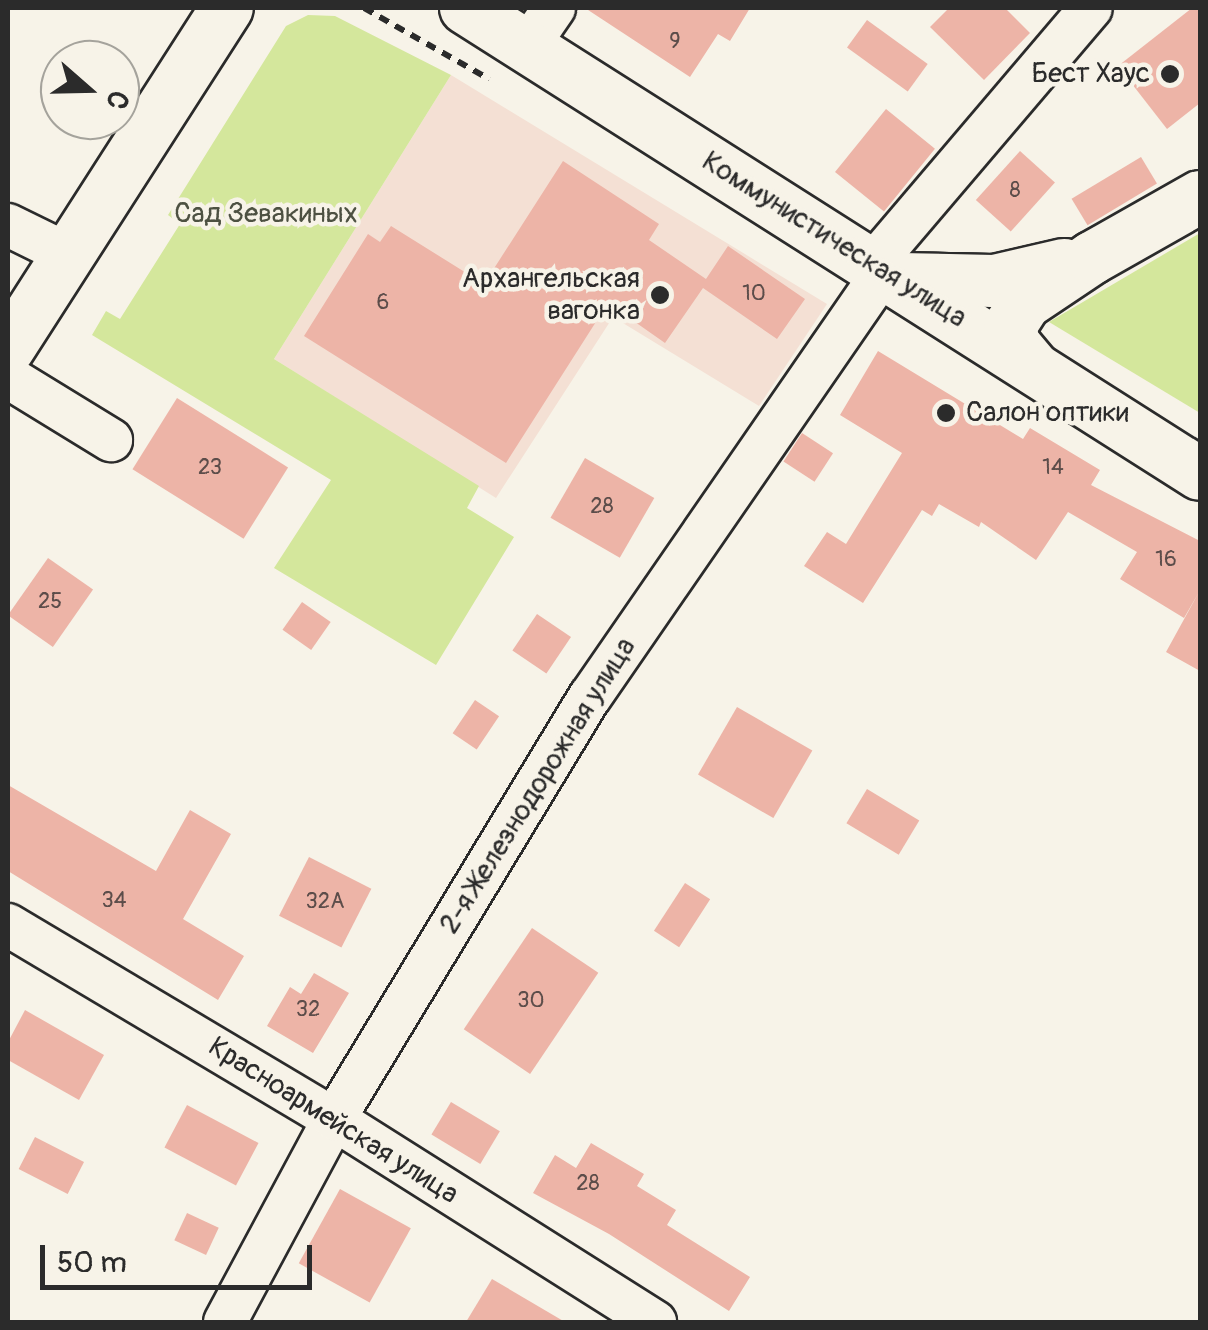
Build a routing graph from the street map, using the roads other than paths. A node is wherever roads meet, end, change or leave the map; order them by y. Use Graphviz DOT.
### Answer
graph roads {
  1 [pos="227,8"];
  2 [pos="466,8"];
  3 [pos="1091,8"];
  4 [pos="541,27"];
  5 [pos="1200,197"];
  6 [pos="8,225"];
  7 [pos="70,256"];
  8 [pos="1092,258"];
  9 [pos="885,271"];
  10 [pos="8,349"];
  11 [pos="1033,367"];
  12 [pos="8,376"];
  13 [pos="111,440"];
  14 [pos="1200,474"];
  15 [pos="8,926"];
  16 [pos="334,1119"];
  17 [pos="226,1322"];
  18 [pos="654,1322"];
  1 -- 7 [label="main road"];
  2 -- 4 [label="main road, Коммунистическая улица"];
  3 -- 9 [label="street, 2-я Железнодорожная улица"];
  4 -- 9 [label="main road, Коммунистическая улица"];
  5 -- 8 [label="main road"];
  6 -- 7 [label="street"];
  7 -- 10 [label="main road"];
  8 -- 9 [label="main road"];
  8 -- 11 [label="main road"];
  9 -- 11 [label="main road, Коммунистическая улица"];
  9 -- 16 [label="street, 2-я Железнодорожная улица"];
  11 -- 14 [label="main road, Коммунистическая улица"];
  12 -- 13 [label="street"];
  15 -- 16 [label="street, Красноармейская улица"];
  16 -- 17 [label="street, 2-я Железнодорожная улица"];
  16 -- 18 [label="street, Красноармейская улица"];
}
